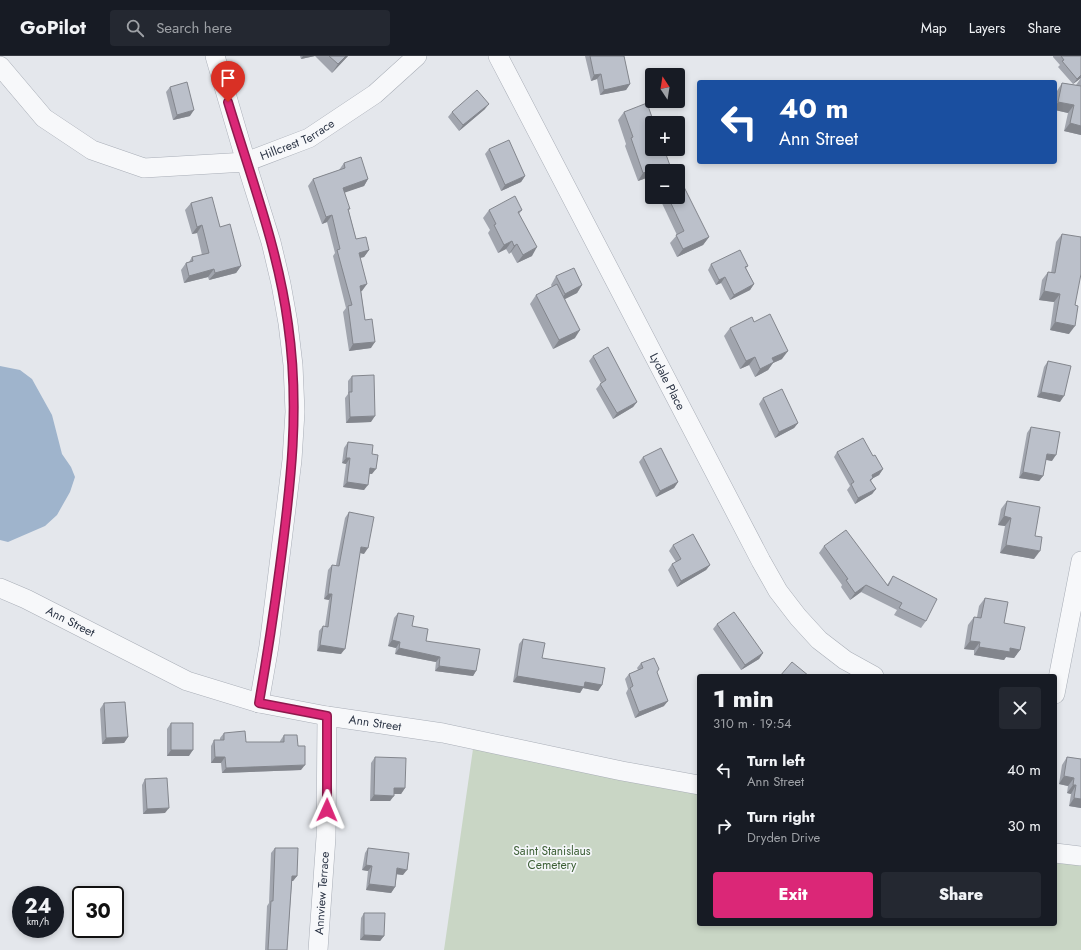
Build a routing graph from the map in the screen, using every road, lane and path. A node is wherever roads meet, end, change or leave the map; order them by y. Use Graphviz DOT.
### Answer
graph roads {
  1 [pos="215,56"];
  2 [pos="417,56"];
  3 [pos="498,56"];
  4 [pos="0,66"];
  5 [pos="246,162"];
  6 [pos="1081,561"];
  7 [pos="0,588"];
  8 [pos="870,674"];
  9 [pos="1057,684"];
  10 [pos="259,703"];
  11 [pos="327,716"];
  12 [pos="697,785"];
  13 [pos="1057,853"];
  14 [pos="1081,856"];
  15 [pos="318,950"];
  1 -- 5 [label="street"];
  2 -- 5 [label="street, Hillcrest Terrace"];
  3 -- 8 [label="street, Lydale Place"];
  4 -- 5 [label="street, Hillcrest Terrace"];
  5 -- 10 [label="street"];
  6 -- 9 [label="street"];
  7 -- 10 [label="street, Ann Street"];
  10 -- 11 [label="street, Ann Street"];
  11 -- 12 [label="street, Ann Street"];
  11 -- 15 [label="street, Annview Terrace"];
  13 -- 14 [label="street"];
}
